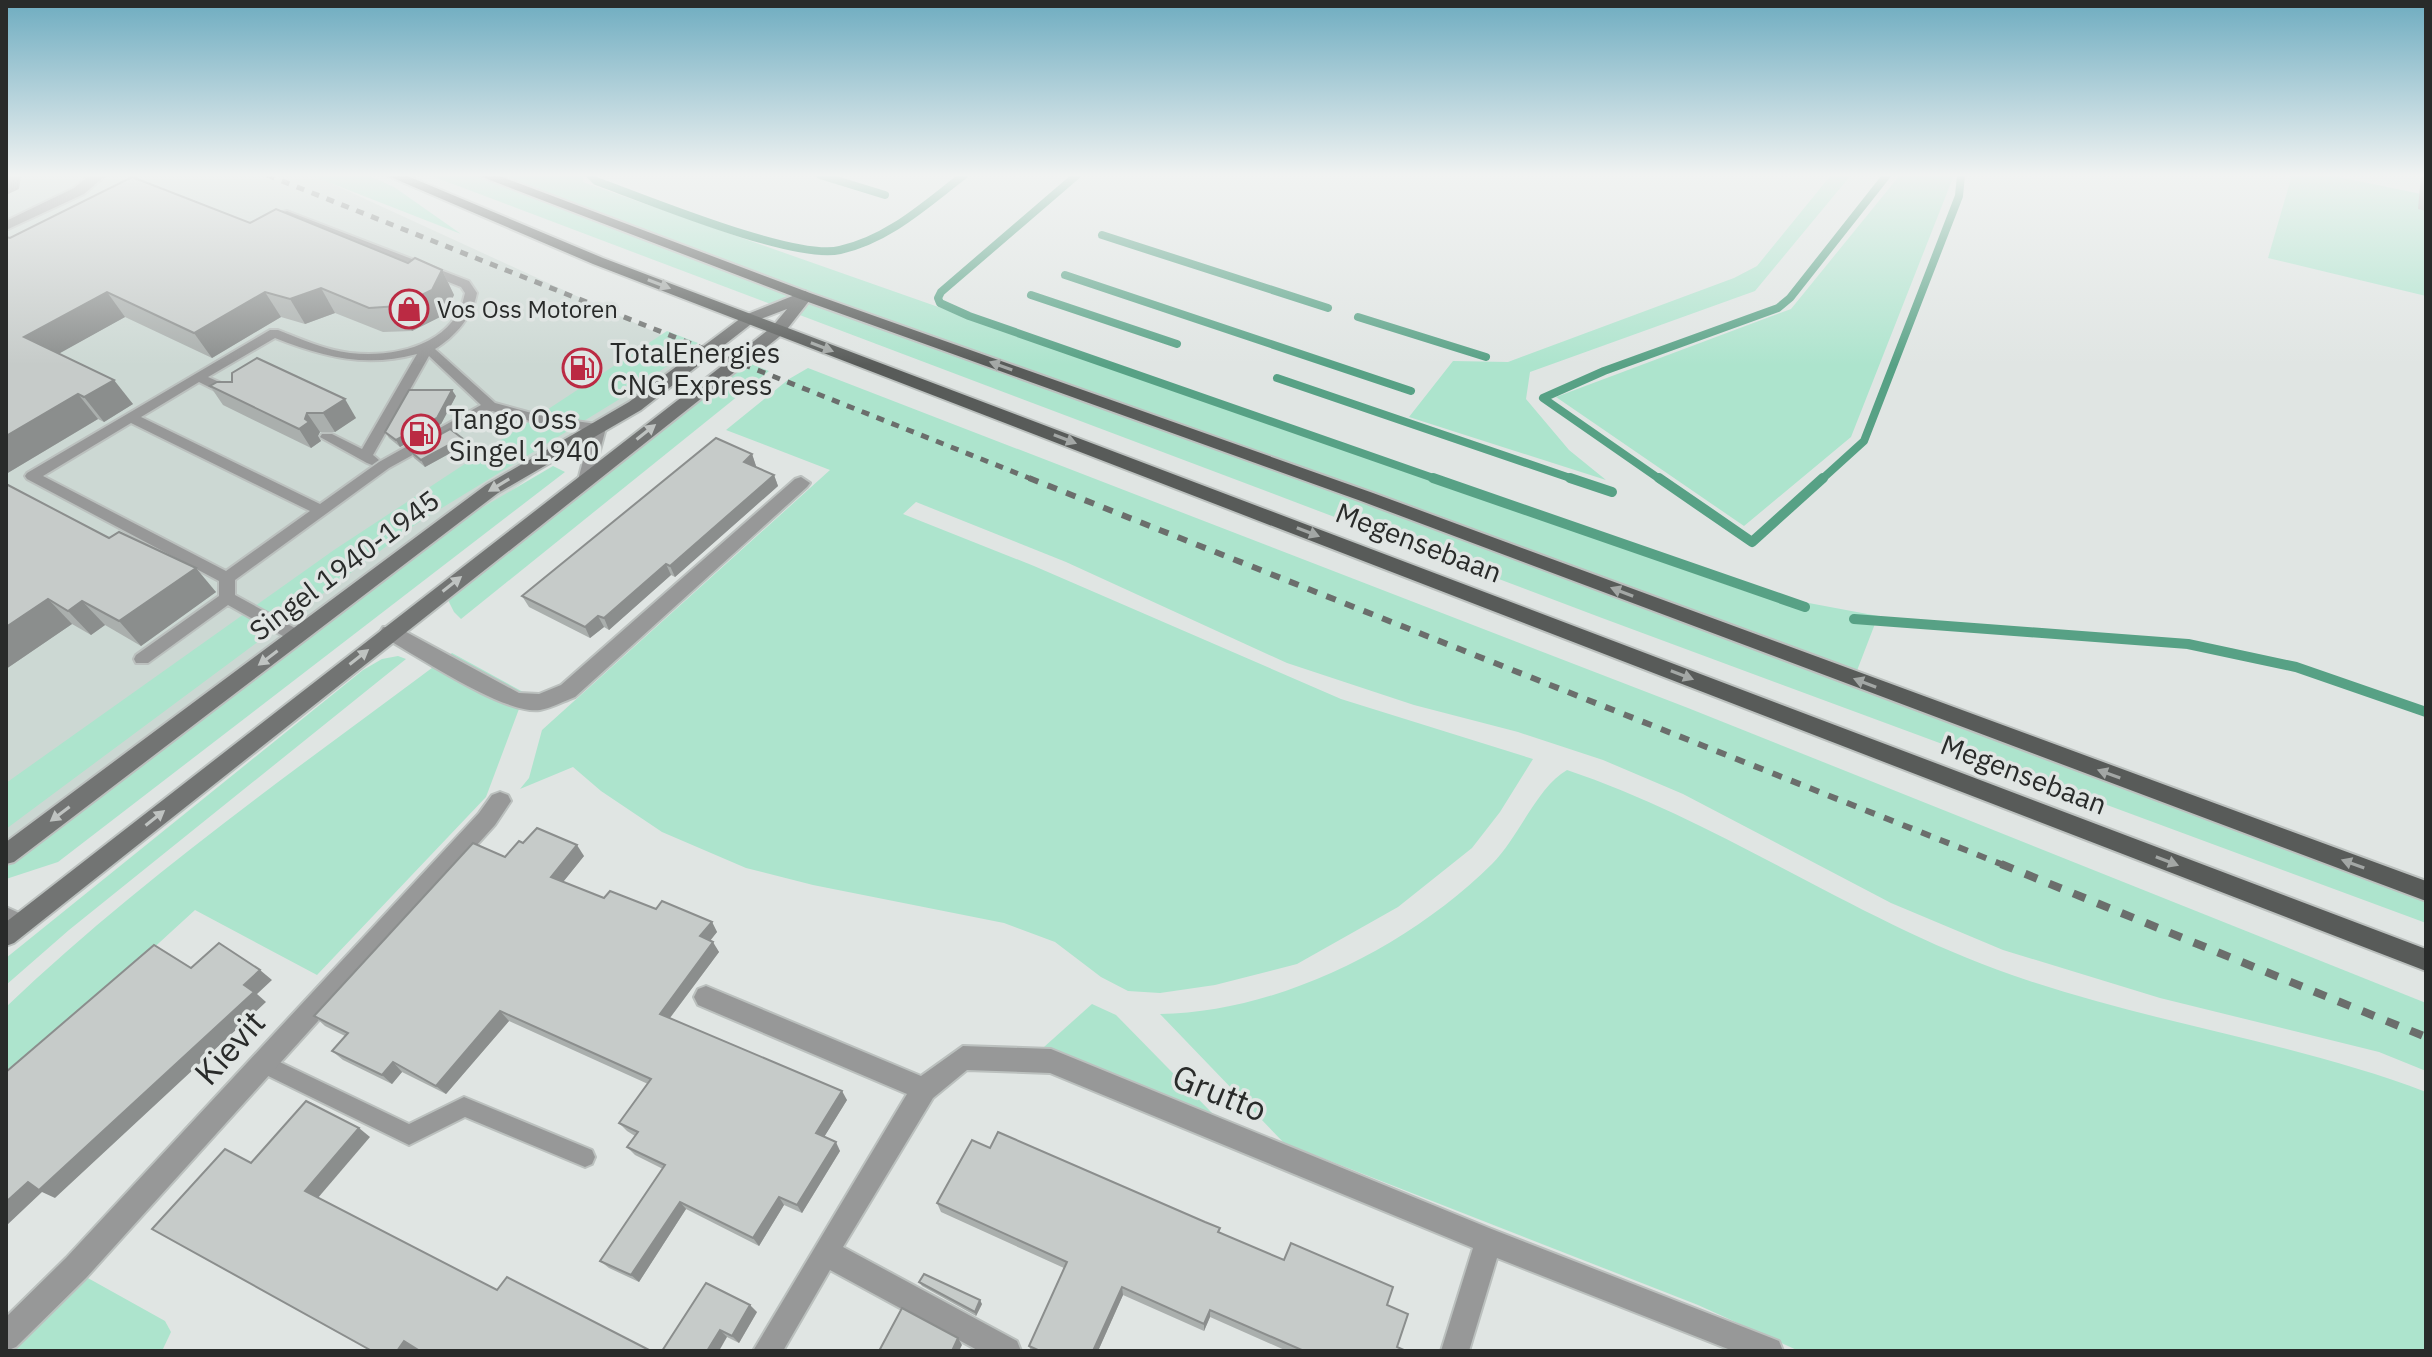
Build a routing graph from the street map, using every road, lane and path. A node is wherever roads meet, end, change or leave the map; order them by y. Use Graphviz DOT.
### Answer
graph roads {
  1 [pos="349,238"];
  2 [pos="544,238"];
  3 [pos="652,238"];
  4 [pos="805,296"];
  5 [pos="750,318"];
  6 [pos="778,330"];
  7 [pos="427,348"];
  8 [pos="198,377"];
  9 [pos="238,396"];
  10 [pos="490,406"];
  11 [pos="131,417"];
  12 [pos="599,428"];
  13 [pos="327,437"];
  14 [pos="365,456"];
  15 [pos="384,465"];
  16 [pos="585,480"];
  17 [pos="801,483"];
  18 [pos="321,510"];
  19 [pos="227,578"];
  20 [pos="227,598"];
  21 [pos="390,632"];
  22 [pos="296,636"];
  23 [pos="142,659"];
  24 [pos="500,801"];
  25 [pos="6,855"];
  26 [pos="2426,891"];
  27 [pos="11,925"];
  28 [pos="2426,960"];
  29 [pos="706,997"];
  30 [pos="263,1063"];
  31 [pos="924,1089"];
  32 [pos="585,1157"];
  33 [pos="1489,1241"];
  34 [pos="825,1252"];
  35 [pos="6,1337"];
  36 [pos="767,1351"];
  37 [pos="1007,1351"];
  38 [pos="1455,1351"];
  39 [pos="1769,1351"];
  1 -- 7 [label="lane"];
  2 -- 5 [label="main road, Megensebaan, one-way"];
  3 -- 4 [label="main road, Megensebaan"];
  4 -- 5 [label="main road, Singel 1940-1945"];
  4 -- 6 [label="main road"];
  26 -- 4 [label="main road, Megensebaan, one-way"];
  5 -- 6 [label="main road, Megensebaan"];
  5 -- 12 [label="main road, Singel 1940-1945"];
  16 -- 6 [label="main road, one-way"];
  6 -- 28 [label="main road, Megensebaan, one-way"];
  7 -- 8 [label="lane"];
  7 -- 10 [label="lane"];
  7 -- 14 [label="lane"];
  8 -- 9 [label="lane"];
  8 -- 11 [label="lane"];
  10 -- 12 [label="lane"];
  10 -- 15 [label="lane"];
  11 -- 18 [label="lane"];
  11 -- 19 [label="lane"];
  12 -- 16 [label="lane"];
  12 -- 22 [label="main road, Singel 1940-1945, one-way"];
  13 -- 14 [label="lane"];
  14 -- 15 [label="lane"];
  15 -- 18 [label="lane"];
  21 -- 16 [label="main road, one-way"];
  17 -- 21 [label="street"];
  18 -- 19 [label="lane"];
  19 -- 20 [label="lane"];
  20 -- 22 [label="lane"];
  20 -- 23 [label="lane"];
  27 -- 21 [label="main road, one-way"];
  22 -- 25 [label="main road, Singel 1940-1945, one-way"];
  24 -- 30 [label="street, Kievit"];
  29 -- 31 [label="street"];
  30 -- 32 [label="lane"];
  30 -- 35 [label="street, Kievit"];
  31 -- 33 [label="street, Grutto"];
  31 -- 34 [label="street, Grutto"];
  33 -- 38 [label="street"];
  33 -- 39 [label="street, Grutto"];
  34 -- 36 [label="street"];
  34 -- 37 [label="street"];
}
